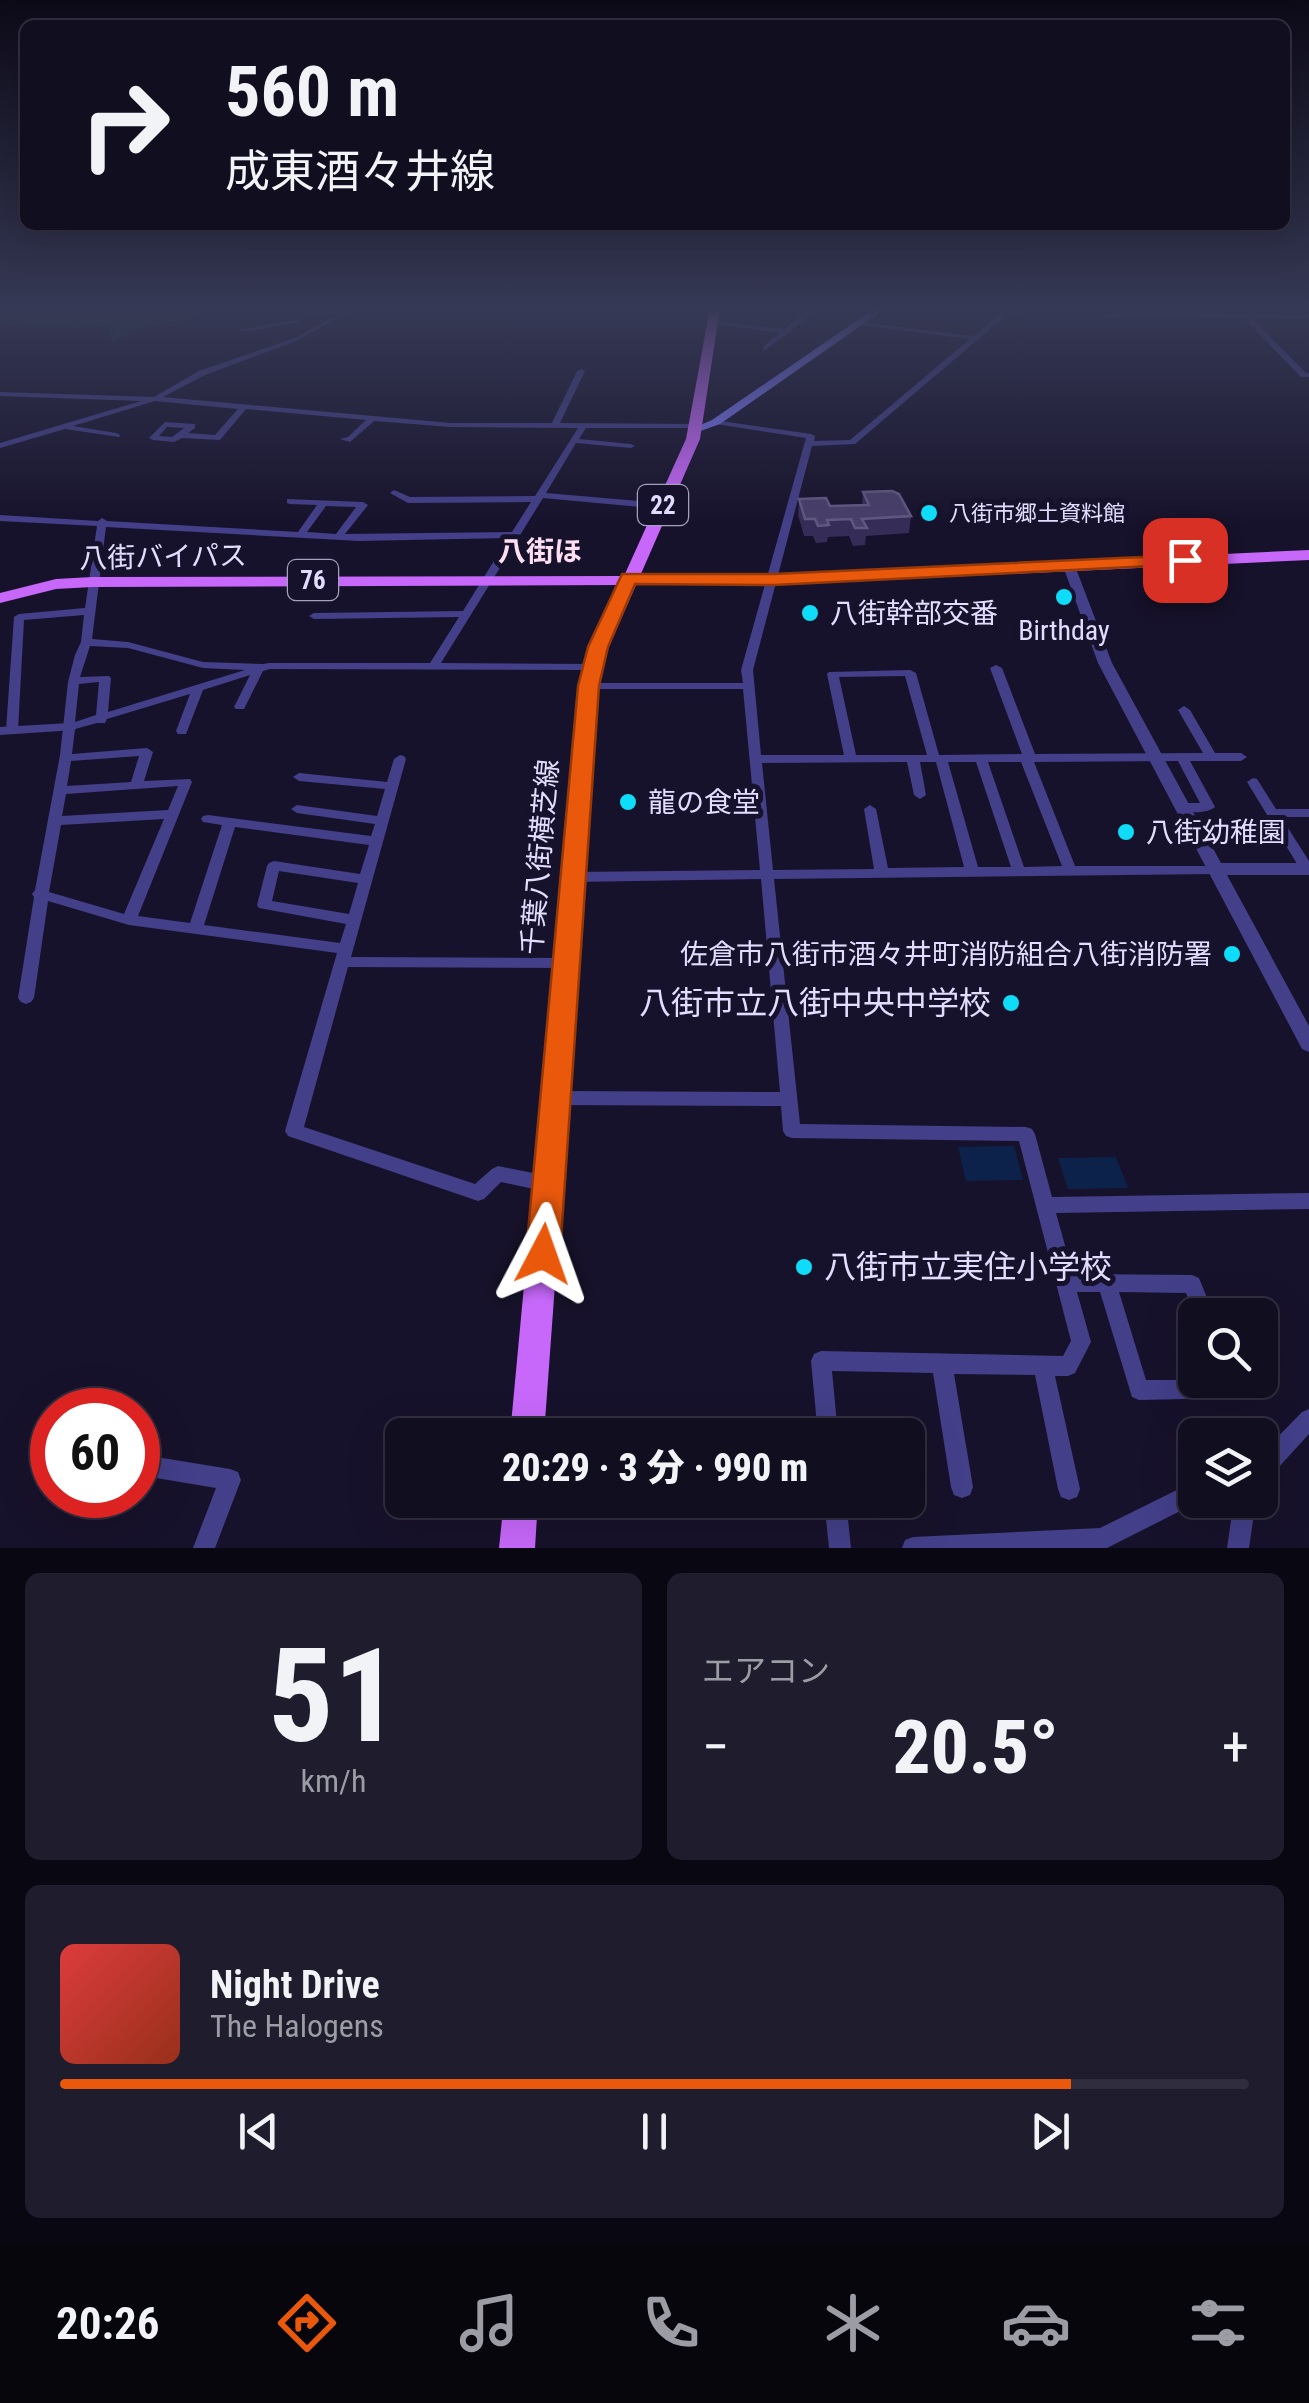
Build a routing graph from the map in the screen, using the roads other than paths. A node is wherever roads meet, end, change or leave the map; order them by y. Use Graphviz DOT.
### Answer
graph roads {
  1 [pos="189,380"];
  2 [pos="577,380"];
  3 [pos="703,380"];
  4 [pos="777,380"];
  5 [pos="925,380"];
  6 [pos="0,394"];
  7 [pos="155,399"];
  8 [pos="388,405"];
  9 [pos="245,406"];
  10 [pos="375,418"];
  11 [pos="716,422"];
  12 [pos="555,425"];
  13 [pos="583,426"];
  14 [pos="60,427"];
  15 [pos="696,428"];
  16 [pos="116,435"];
  17 [pos="180,435"];
  18 [pos="344,440"];
  19 [pos="576,441"];
  20 [pos="809,444"];
  21 [pos="0,446"];
  22 [pos="631,446"];
  23 [pos="394,493"];
  24 [pos="538,497"];
  25 [pos="290,501"];
  26 [pos="324,502"];
  27 [pos="662,506"];
  28 [pos="0,518"];
  29 [pos="102,522"];
  30 [pos="300,534"];
  31 [pos="514,535"];
  32 [pos="340,536"];
  33 [pos="1309,555"];
  34 [pos="1069,566"];
  35 [pos="628,578"];
  36 [pos="488,579"];
  37 [pos="774,580"];
  38 [pos="92,582"];
  39 [pos="0,598"];
  40 [pos="90,611"];
  41 [pos="466,614"];
  42 [pos="314,616"];
  43 [pos="86,642"];
  44 [pos="434,665"];
  45 [pos="260,668"];
  46 [pos="996,668"];
  47 [pos="590,677"];
  48 [pos="74,681"];
  49 [pos="749,686"];
  50 [pos="198,689"];
  51 [pos="240,707"];
  52 [pos="1184,710"];
  53 [pos="101,720"];
  54 [pos="70,727"];
  55 [pos="6,731"];
  56 [pos="182,731"];
  57 [pos="1241,756"];
  58 [pos="1154,757"];
  59 [pos="1182,757"];
  60 [pos="1211,757"];
  61 [pos="66,758"];
  62 [pos="400,758"];
  63 [pos="756,758"];
  64 [pos="852,758"];
  65 [pos="913,758"];
  66 [pos="938,758"];
  67 [pos="982,758"];
  68 [pos="1028,758"];
  69 [pos="299,776"];
  70 [pos="1253,782"];
  71 [pos="136,785"];
  72 [pos="391,786"];
  73 [pos="60,790"];
  74 [pos="920,795"];
  75 [pos="1181,808"];
  76 [pos="297,809"];
  77 [pos="870,809"];
  78 [pos="1272,813"];
  79 [pos="1309,813"];
  80 [pos="173,814"];
  81 [pos="208,819"];
  82 [pos="54,822"];
  83 [pos="230,822"];
  84 [pos="380,822"];
  85 [pos="374,841"];
  86 [pos="1214,869"];
  87 [pos="1019,870"];
  88 [pos="1070,870"];
  89 [pos="1308,870"];
  90 [pos="972,871"];
  91 [pos="882,872"];
  92 [pos="768,876"];
  93 [pos="573,877"];
  94 [pos="363,879"];
  95 [pos="39,894"];
  96 [pos="129,920"];
  97 [pos="352,920"];
  98 [pos="195,930"];
  99 [pos="343,955"];
  100 [pos="566,963"];
  101 [pos="26,998"];
  102 [pos="1291,1010"];
  103 [pos="1309,1011"];
  104 [pos="1309,1044"];
  105 [pos="555,1098"];
  106 [pos="790,1099"];
  107 [pos="548,1184"];
  108 [pos="1309,1201"];
  109 [pos="1045,1205"];
  110 [pos="1066,1283"];
  111 [pos="1106,1284"];
  112 [pos="1197,1298"];
  113 [pos="942,1364"];
  114 [pos="1043,1366"];
  115 [pos="1178,1389"];
  116 [pos="528,1418"];
  117 [pos="826,1418"];
  118 [pos="1309,1419"];
  119 [pos="1278,1453"];
  120 [pos="160,1468"];
  121 [pos="962,1487"];
  122 [pos="1069,1489"];
  123 [pos="1178,1501"];
  124 [pos="520,1518"];
  125 [pos="837,1518"];
  126 [pos="1242,1518"];
  127 [pos="204,1548"];
  128 [pos="517,1548"];
  129 [pos="840,1548"];
  130 [pos="913,1548"];
  131 [pos="1238,1548"];
  1 -- 7 [label="street"];
  2 -- 12 [label="street"];
  3 -- 15 [label="main road, 千葉八街横芝線 / 22"];
  4 -- 11 [label="main road"];
  5 -- 20 [label="street"];
  6 -- 7 [label="street"];
  7 -- 9 [label="street"];
  7 -- 14 [label="street"];
  8 -- 10 [label="street"];
  9 -- 10 [label="street"];
  9 -- 17 [label="street"];
  10 -- 12 [label="street"];
  10 -- 18 [label="street"];
  11 -- 15 [label="main road"];
  11 -- 20 [label="street"];
  12 -- 13 [label="street"];
  13 -- 15 [label="street"];
  13 -- 19 [label="street"];
  14 -- 16 [label="street"];
  14 -- 21 [label="street"];
  15 -- 27 [label="main road, 千葉八街横芝線 / 22"];
  19 -- 22 [label="street"];
  19 -- 24 [label="street"];
  20 -- 37 [label="street"];
  23 -- 24 [label="street"];
  24 -- 27 [label="street"];
  24 -- 31 [label="street"];
  25 -- 26 [label="street"];
  26 -- 30 [label="street"];
  26 -- 32 [label="street"];
  27 -- 35 [label="main road, 千葉八街横芝線 / 22"];
  28 -- 29 [label="street"];
  29 -- 30 [label="street"];
  29 -- 38 [label="street"];
  30 -- 32 [label="street"];
  31 -- 32 [label="street"];
  31 -- 36 [label="street"];
  33 -- 34 [label="main road, 76"];
  34 -- 37 [label="main road, 76"];
  34 -- 58 [label="street"];
  35 -- 36 [label="main road, 八街バイパス / 76"];
  35 -- 37 [label="main road, 76"];
  35 -- 47 [label="main road, 千葉八街横芝線 / 22"];
  36 -- 38 [label="main road, 八街バイパス / 76"];
  36 -- 41 [label="street"];
  37 -- 49 [label="street"];
  38 -- 39 [label="main road, 八街バイパス / 76"];
  38 -- 40 [label="street"];
  40 -- 43 [label="street"];
  40 -- 55 [label="street"];
  41 -- 42 [label="street"];
  41 -- 44 [label="street"];
  43 -- 45 [label="street"];
  43 -- 48 [label="street"];
  44 -- 45 [label="street"];
  44 -- 47 [label="street"];
  45 -- 50 [label="street"];
  45 -- 51 [label="street"];
  46 -- 68 [label="street"];
  47 -- 49 [label="street"];
  47 -- 93 [label="main road, 千葉八街横芝線 / 22"];
  48 -- 53 [label="street"];
  48 -- 54 [label="street"];
  49 -- 63 [label="street"];
  50 -- 53 [label="street"];
  50 -- 56 [label="street"];
  52 -- 60 [label="street"];
  53 -- 54 [label="street"];
  54 -- 55 [label="street"];
  54 -- 61 [label="street"];
  57 -- 60 [label="street"];
  58 -- 59 [label="street"];
  58 -- 68 [label="street"];
  58 -- 75 [label="street"];
  59 -- 60 [label="street"];
  59 -- 75 [label="street"];
  61 -- 71 [label="street"];
  61 -- 73 [label="street"];
  62 -- 72 [label="street"];
  63 -- 64 [label="street"];
  63 -- 92 [label="street"];
  64 -- 65 [label="street"];
  64 -- 66 [label="street"];
  65 -- 66 [label="street"];
  65 -- 74 [label="street"];
  66 -- 67 [label="street"];
  66 -- 90 [label="street"];
  67 -- 68 [label="street"];
  67 -- 87 [label="street"];
  68 -- 88 [label="street"];
  69 -- 72 [label="street"];
  70 -- 78 [label="street"];
  71 -- 73 [label="street"];
  71 -- 80 [label="street"];
  72 -- 84 [label="street"];
  73 -- 82 [label="street"];
  75 -- 86 [label="street"];
  76 -- 84 [label="street"];
  77 -- 91 [label="street"];
  78 -- 79 [label="street"];
  78 -- 89 [label="street"];
  80 -- 82 [label="street"];
  80 -- 96 [label="street"];
  81 -- 83 [label="street"];
  82 -- 95 [label="street"];
  83 -- 85 [label="street"];
  83 -- 98 [label="street"];
  84 -- 85 [label="street"];
  85 -- 94 [label="street"];
  86 -- 88 [label="street"];
  86 -- 89 [label="street"];
  86 -- 102 [label="street"];
  87 -- 88 [label="street"];
  87 -- 90 [label="street"];
  90 -- 91 [label="street"];
  91 -- 92 [label="street"];
  92 -- 93 [label="street"];
  92 -- 106 [label="street"];
  93 -- 100 [label="main road, 千葉八街横芝線 / 22"];
  94 -- 97 [label="street"];
  94 -- 97 [label="street"];
  95 -- 96 [label="street"];
  95 -- 101 [label="street"];
  96 -- 98 [label="street"];
  97 -- 99 [label="street"];
  98 -- 99 [label="street"];
  99 -- 100 [label="street"];
  99 -- 107 [label="street"];
  100 -- 105 [label="main road, 千葉八街横芝線 / 22"];
  102 -- 103 [label="street"];
  102 -- 104 [label="street"];
  105 -- 106 [label="street"];
  105 -- 107 [label="main road, 千葉八街横芝線 / 22"];
  106 -- 109 [label="street"];
  107 -- 116 [label="main road, 千葉八街横芝線 / 22"];
  108 -- 109 [label="street"];
  109 -- 110 [label="street"];
  110 -- 111 [label="street"];
  110 -- 114 [label="street"];
  111 -- 112 [label="street"];
  111 -- 115 [label="street"];
  113 -- 114 [label="street"];
  113 -- 117 [label="street"];
  113 -- 121 [label="street"];
  114 -- 122 [label="street"];
  118 -- 119 [label="street"];
  120 -- 127 [label="street"];
  123 -- 130 [label="street"];
  124 -- 128 [label="main road"];
  125 -- 129 [label="street"];
  126 -- 131 [label="street"];
}
